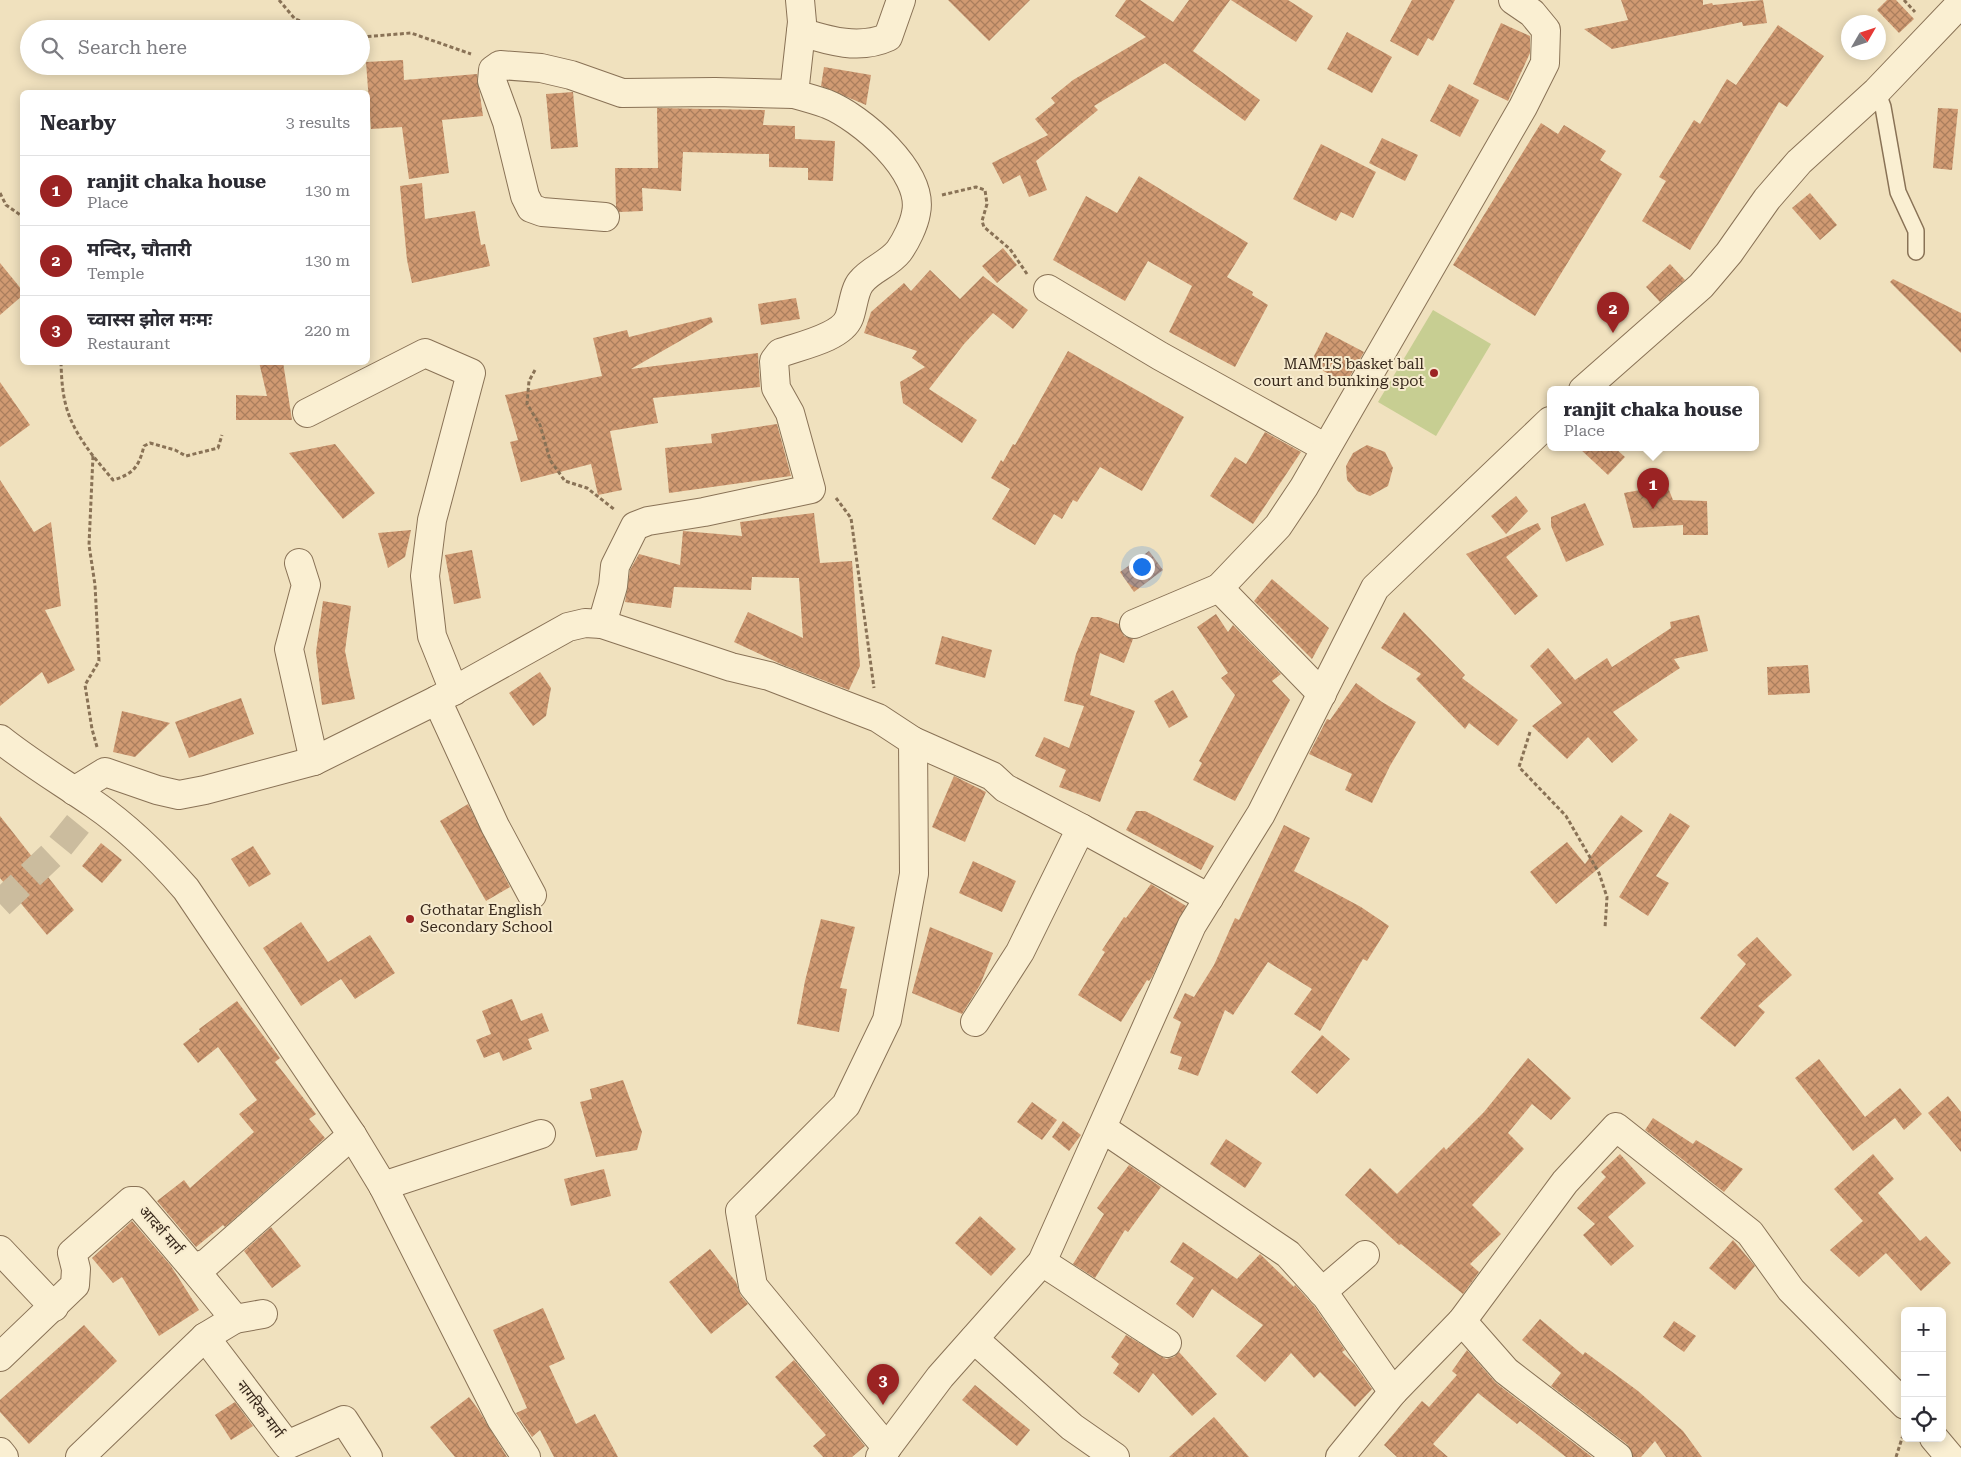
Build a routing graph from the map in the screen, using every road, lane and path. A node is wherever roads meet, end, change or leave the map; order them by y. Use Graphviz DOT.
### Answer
graph roads {
  1 [pos="279,0"];
  2 [pos="800,0"];
  3 [pos="901,0"];
  4 [pos="1512,0"];
  5 [pos="1961,3"];
  6 [pos="298,20"];
  7 [pos="801,32"];
  8 [pos="370,36"];
  9 [pos="500,64"];
  10 [pos="1877,91"];
  11 [pos="794,94"];
  12 [pos="915,192"];
  13 [pos="0,193"];
  14 [pos="20,214"];
  15 [pos="605,217"];
  16 [pos="1916,252"];
  17 [pos="1048,289"];
  18 [pos="61,365"];
  19 [pos="535,370"];
  20 [pos="1588,386"];
  21 [pos="307,413"];
  22 [pos="1547,424"];
  23 [pos="222,435"];
  24 [pos="1326,448"];
  25 [pos="93,456"];
  26 [pos="811,489"];
  27 [pos="635,526"];
  28 [pos="299,563"];
  29 [pos="1219,588"];
  30 [pos="602,624"];
  31 [pos="1134,624"];
  32 [pos="1322,694"];
  33 [pos="445,696"];
  34 [pos="878,718"];
  35 [pos="1530,732"];
  36 [pos="0,739"];
  37 [pos="913,741"];
  38 [pos="314,761"];
  39 [pos="105,772"];
  40 [pos="74,792"];
  41 [pos="1081,828"];
  42 [pos="532,895"];
  43 [pos="1209,898"];
  44 [pos="1605,928"];
  45 [pos="975,1022"];
  46 [pos="1102,1128"];
  47 [pos="541,1134"];
  48 [pos="352,1135"];
  49 [pos="383,1186"];
  50 [pos="0,1250"];
  51 [pos="1365,1255"];
  52 [pos="1042,1262"];
  53 [pos="193,1268"];
  54 [pos="1322,1292"];
  55 [pos="54,1307"];
  56 [pos="263,1314"];
  57 [pos="235,1319"];
  58 [pos="1462,1321"];
  59 [pos="205,1337"];
  60 [pos="974,1339"];
  61 [pos="1167,1343"];
  62 [pos="0,1357"];
  63 [pos="1392,1392"];
  64 [pos="1901,1401"];
  65 [pos="1901,1442"];
  66 [pos="1937,1442"];
  67 [pos="0,1452"];
  68 [pos="884,1453"];
  69 [pos="4,1457"];
  70 [pos="80,1457"];
  71 [pos="368,1457"];
  72 [pos="526,1457"];
  73 [pos="1115,1457"];
  74 [pos="1340,1457"];
  75 [pos="1618,1457"];
  76 [pos="1896,1457"];
  77 [pos="1950,1457"];
  1 -- 6 [label="path"];
  2 -- 7 [label="street"];
  3 -- 7 [label="street"];
  4 -- 24 [label="street"];
  5 -- 10 [label="street"];
  7 -- 11 [label="street"];
  8 -- 9 [label="path"];
  9 -- 11 [label="street"];
  9 -- 15 [label="street"];
  10 -- 16 [label="lane"];
  10 -- 20 [label="street"];
  11 -- 12 [label="street"];
  12 -- 17 [label="path"];
  12 -- 26 [label="street"];
  13 -- 14 [label="path"];
  17 -- 24 [label="street"];
  18 -- 25 [label="path"];
  19 -- 27 [label="path"];
  21 -- 33 [label="street"];
  22 -- 32 [label="street"];
  23 -- 25 [label="path"];
  24 -- 29 [label="street"];
  25 -- 39 [label="path"];
  26 -- 27 [label="street"];
  26 -- 34 [label="path"];
  27 -- 30 [label="street"];
  28 -- 38 [label="street"];
  29 -- 31 [label="street"];
  29 -- 32 [label="street"];
  30 -- 33 [label="street"];
  30 -- 34 [label="street"];
  32 -- 43 [label="street"];
  33 -- 38 [label="street"];
  33 -- 42 [label="street"];
  34 -- 37 [label="street"];
  35 -- 44 [label="path"];
  36 -- 40 [label="street"];
  37 -- 41 [label="street"];
  37 -- 68 [label="street"];
  38 -- 39 [label="street"];
  39 -- 40 [label="street"];
  40 -- 48 [label="street"];
  41 -- 43 [label="street"];
  41 -- 45 [label="street"];
  43 -- 46 [label="street"];
  46 -- 52 [label="street"];
  46 -- 54 [label="street"];
  47 -- 49 [label="street"];
  48 -- 49 [label="street"];
  48 -- 53 [label="street, आदर्श मार्ग"];
  49 -- 72 [label="street"];
  50 -- 55 [label="street"];
  51 -- 54 [label="street"];
  52 -- 60 [label="street"];
  52 -- 61 [label="street"];
  53 -- 55 [label="street, आदर्श मार्ग"];
  53 -- 57 [label="street"];
  54 -- 63 [label="street"];
  55 -- 62 [label="street, आदर्श मार्ग"];
  56 -- 57 [label="street"];
  57 -- 59 [label="street"];
  58 -- 63 [label="street"];
  58 -- 64 [label="street"];
  58 -- 75 [label="street"];
  59 -- 70 [label="street"];
  59 -- 71 [label="street, नागरिक मार्ग"];
  60 -- 68 [label="street"];
  60 -- 73 [label="street"];
  63 -- 74 [label="street"];
  65 -- 76 [label="path"];
  66 -- 77 [label="street"];
  67 -- 69 [label="street"];
}
